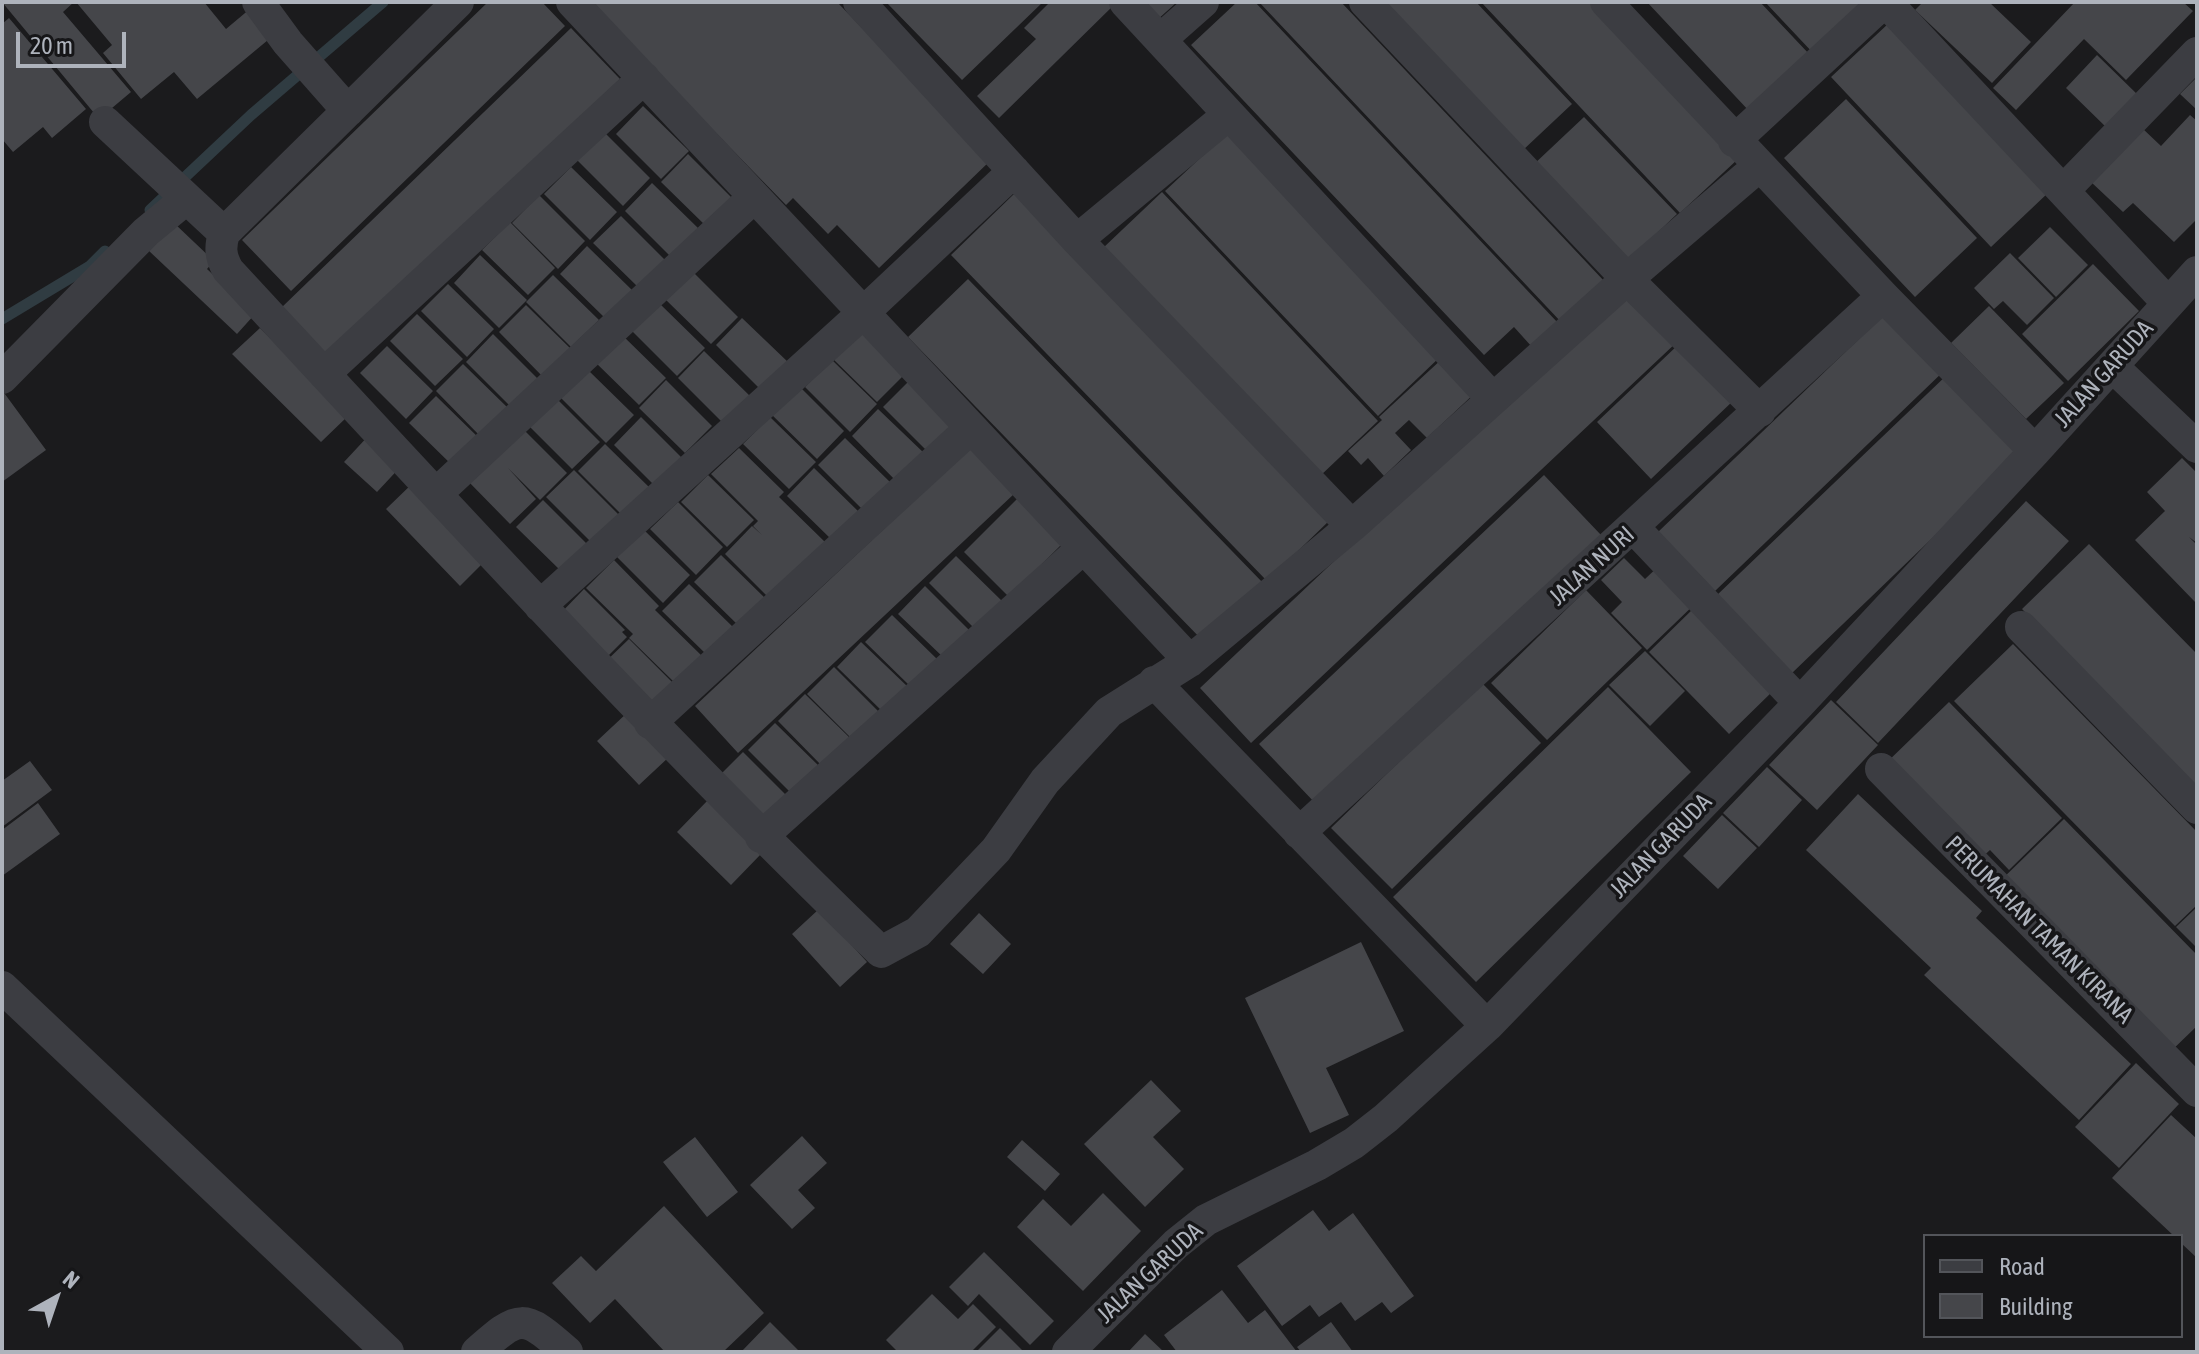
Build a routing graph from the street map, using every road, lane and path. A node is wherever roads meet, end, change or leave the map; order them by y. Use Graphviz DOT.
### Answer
graph roads {
  1 [pos="258,2"];
  2 [pos="458,2"];
  3 [pos="572,2"];
  4 [pos="859,2"];
  5 [pos="1125,2"];
  6 [pos="1203,2"];
  7 [pos="1365,2"];
  8 [pos="1606,2"];
  9 [pos="1885,2"];
  10 [pos="1160,40"];
  11 [pos="2197,53"];
  12 [pos="644,78"];
  13 [pos="348,111"];
  14 [pos="1228,115"];
  15 [pos="105,122"];
  16 [pos="1734,141"];
  17 [pos="1759,166"];
  18 [pos="1014,171"];
  19 [pos="176,189"];
  20 [pos="2063,191"];
  21 [pos="754,197"];
  22 [pos="224,233"];
  23 [pos="1077,240"];
  24 [pos="2197,272"];
  25 [pos="1627,279"];
  26 [pos="1883,296"];
  27 [pos="2168,303"];
  28 [pos="863,313"];
  29 [pos="2112,366"];
  30 [pos="324,374"];
  31 [pos="2,378"];
  32 [pos="1493,399"];
  33 [pos="1760,411"];
  34 [pos="971,428"];
  35 [pos="2197,447"];
  36 [pos="2035,451"];
  37 [pos="436,494"];
  38 [pos="1352,526"];
  39 [pos="1634,528"];
  40 [pos="1083,548"];
  41 [pos="540,606"];
  42 [pos="2021,627"];
  43 [pos="1190,661"];
  44 [pos="1154,682"];
  45 [pos="1800,703"];
  46 [pos="650,723"];
  47 [pos="1881,769"];
  48 [pos="2197,808"];
  49 [pos="1299,833"];
  50 [pos="761,837"];
  51 [pos="2,987"];
  52 [pos="1487,1026"];
  53 [pos="2192,1075"];
  54 [pos="388,1352"];
  55 [pos="477,1352"];
  56 [pos="567,1352"];
  57 [pos="1068,1352"];
  1 -- 13 [label="street"];
  2 -- 13 [label="street"];
  3 -- 12 [label="street"];
  4 -- 18 [label="street"];
  5 -- 10 [label="street"];
  6 -- 10 [label="street"];
  7 -- 25 [label="street"];
  8 -- 16 [label="street"];
  9 -- 16 [label="street"];
  9 -- 20 [label="street"];
  10 -- 14 [label="street"];
  11 -- 20 [label="street"];
  12 -- 21 [label="street"];
  12 -- 30 [label="street"];
  13 -- 22 [label="street"];
  14 -- 23 [label="street"];
  14 -- 32 [label="street"];
  15 -- 19 [label="street"];
  16 -- 17 [label="street"];
  17 -- 25 [label="street"];
  17 -- 26 [label="street"];
  18 -- 23 [label="street"];
  18 -- 28 [label="street"];
  19 -- 22 [label="street"];
  19 -- 31 [label="street"];
  20 -- 27 [label="street"];
  21 -- 28 [label="street"];
  21 -- 37 [label="street"];
  22 -- 30 [label="street"];
  23 -- 38 [label="street"];
  24 -- 27 [label="street, JALAN GARUDA"];
  25 -- 32 [label="street"];
  25 -- 33 [label="street"];
  26 -- 33 [label="street, JALAN NURI"];
  26 -- 36 [label="street"];
  27 -- 29 [label="street, JALAN GARUDA"];
  28 -- 34 [label="street"];
  28 -- 41 [label="street"];
  29 -- 35 [label="street"];
  29 -- 36 [label="street, JALAN GARUDA"];
  30 -- 37 [label="street"];
  32 -- 38 [label="street"];
  33 -- 39 [label="street, JALAN NURI"];
  34 -- 40 [label="street"];
  34 -- 46 [label="street"];
  36 -- 45 [label="street, JALAN GARUDA"];
  37 -- 41 [label="street"];
  38 -- 43 [label="street"];
  39 -- 45 [label="street"];
  39 -- 49 [label="street, JALAN NURI"];
  40 -- 43 [label="street"];
  40 -- 50 [label="street"];
  41 -- 46 [label="street"];
  42 -- 48 [label="street"];
  43 -- 44 [label="street"];
  44 -- 49 [label="street"];
  44 -- 50 [label="street"];
  45 -- 52 [label="street, JALAN GARUDA"];
  46 -- 50 [label="street"];
  47 -- 53 [label="street, PERUMAHAN TAMAN KIRANA"];
  49 -- 52 [label="street"];
  51 -- 54 [label="street"];
  52 -- 57 [label="street, JALAN GARUDA"];
  55 -- 56 [label="street"];
}
